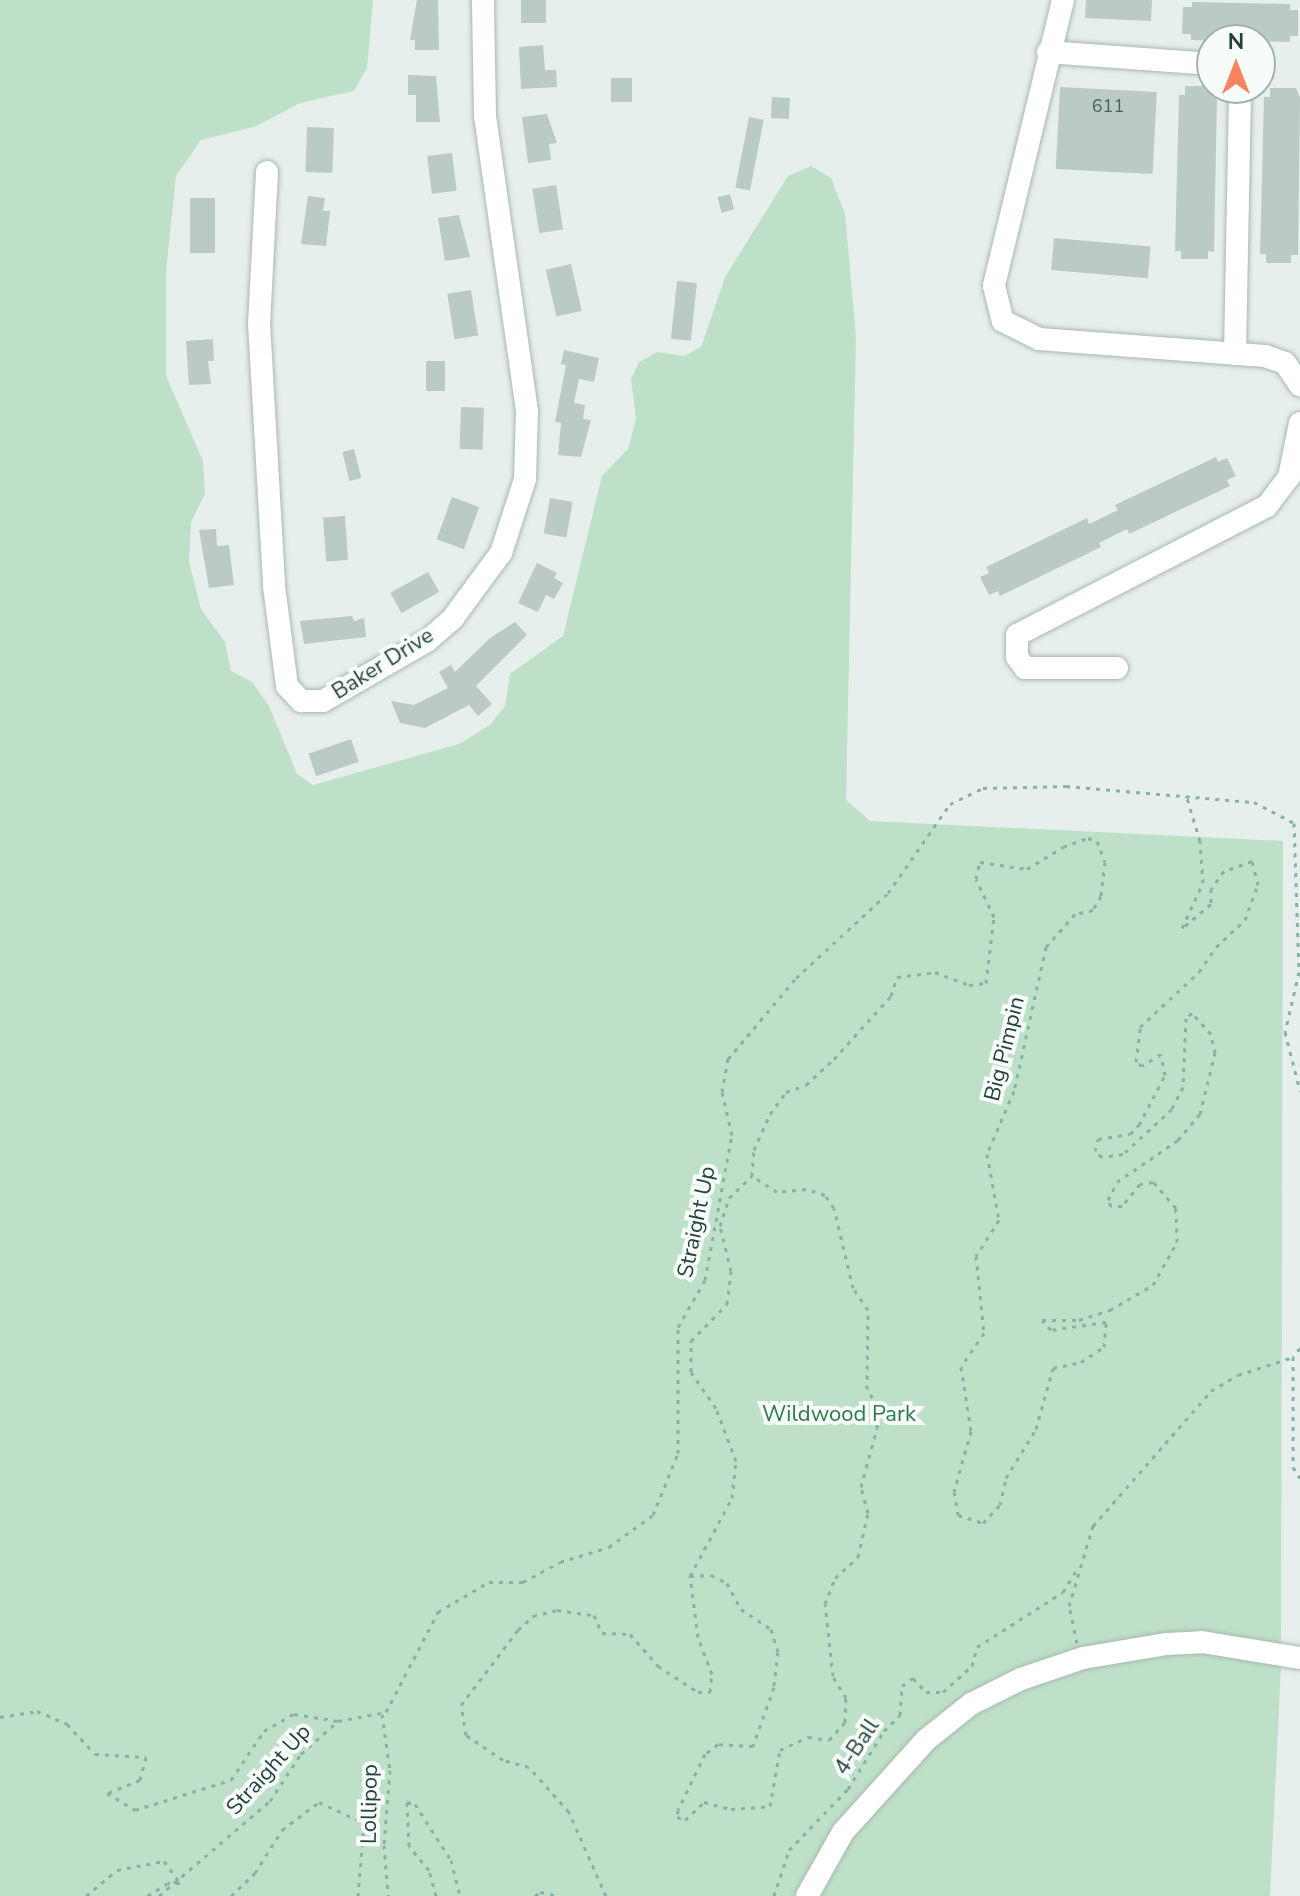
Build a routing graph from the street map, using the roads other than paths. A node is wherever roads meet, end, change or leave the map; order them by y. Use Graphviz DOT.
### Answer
graph roads {
  1 [pos="483,0"];
  2 [pos="1063,0"];
  3 [pos="1048,52"];
  4 [pos="1196,63"];
  5 [pos="1240,104"];
  6 [pos="267,172"];
  7 [pos="1235,354"];
  8 [pos="1300,385"];
  9 [pos="1300,423"];
  10 [pos="1117,668"];
  11 [pos="1300,1658"];
  12 [pos="807,1896"];
  1 -- 6 [label="street, Baker Drive"];
  2 -- 3 [label="street"];
  3 -- 4 [label="street"];
  3 -- 7 [label="street"];
  5 -- 7 [label="street"];
  7 -- 8 [label="street"];
  9 -- 10 [label="street"];
  11 -- 12 [label="street"];
}
